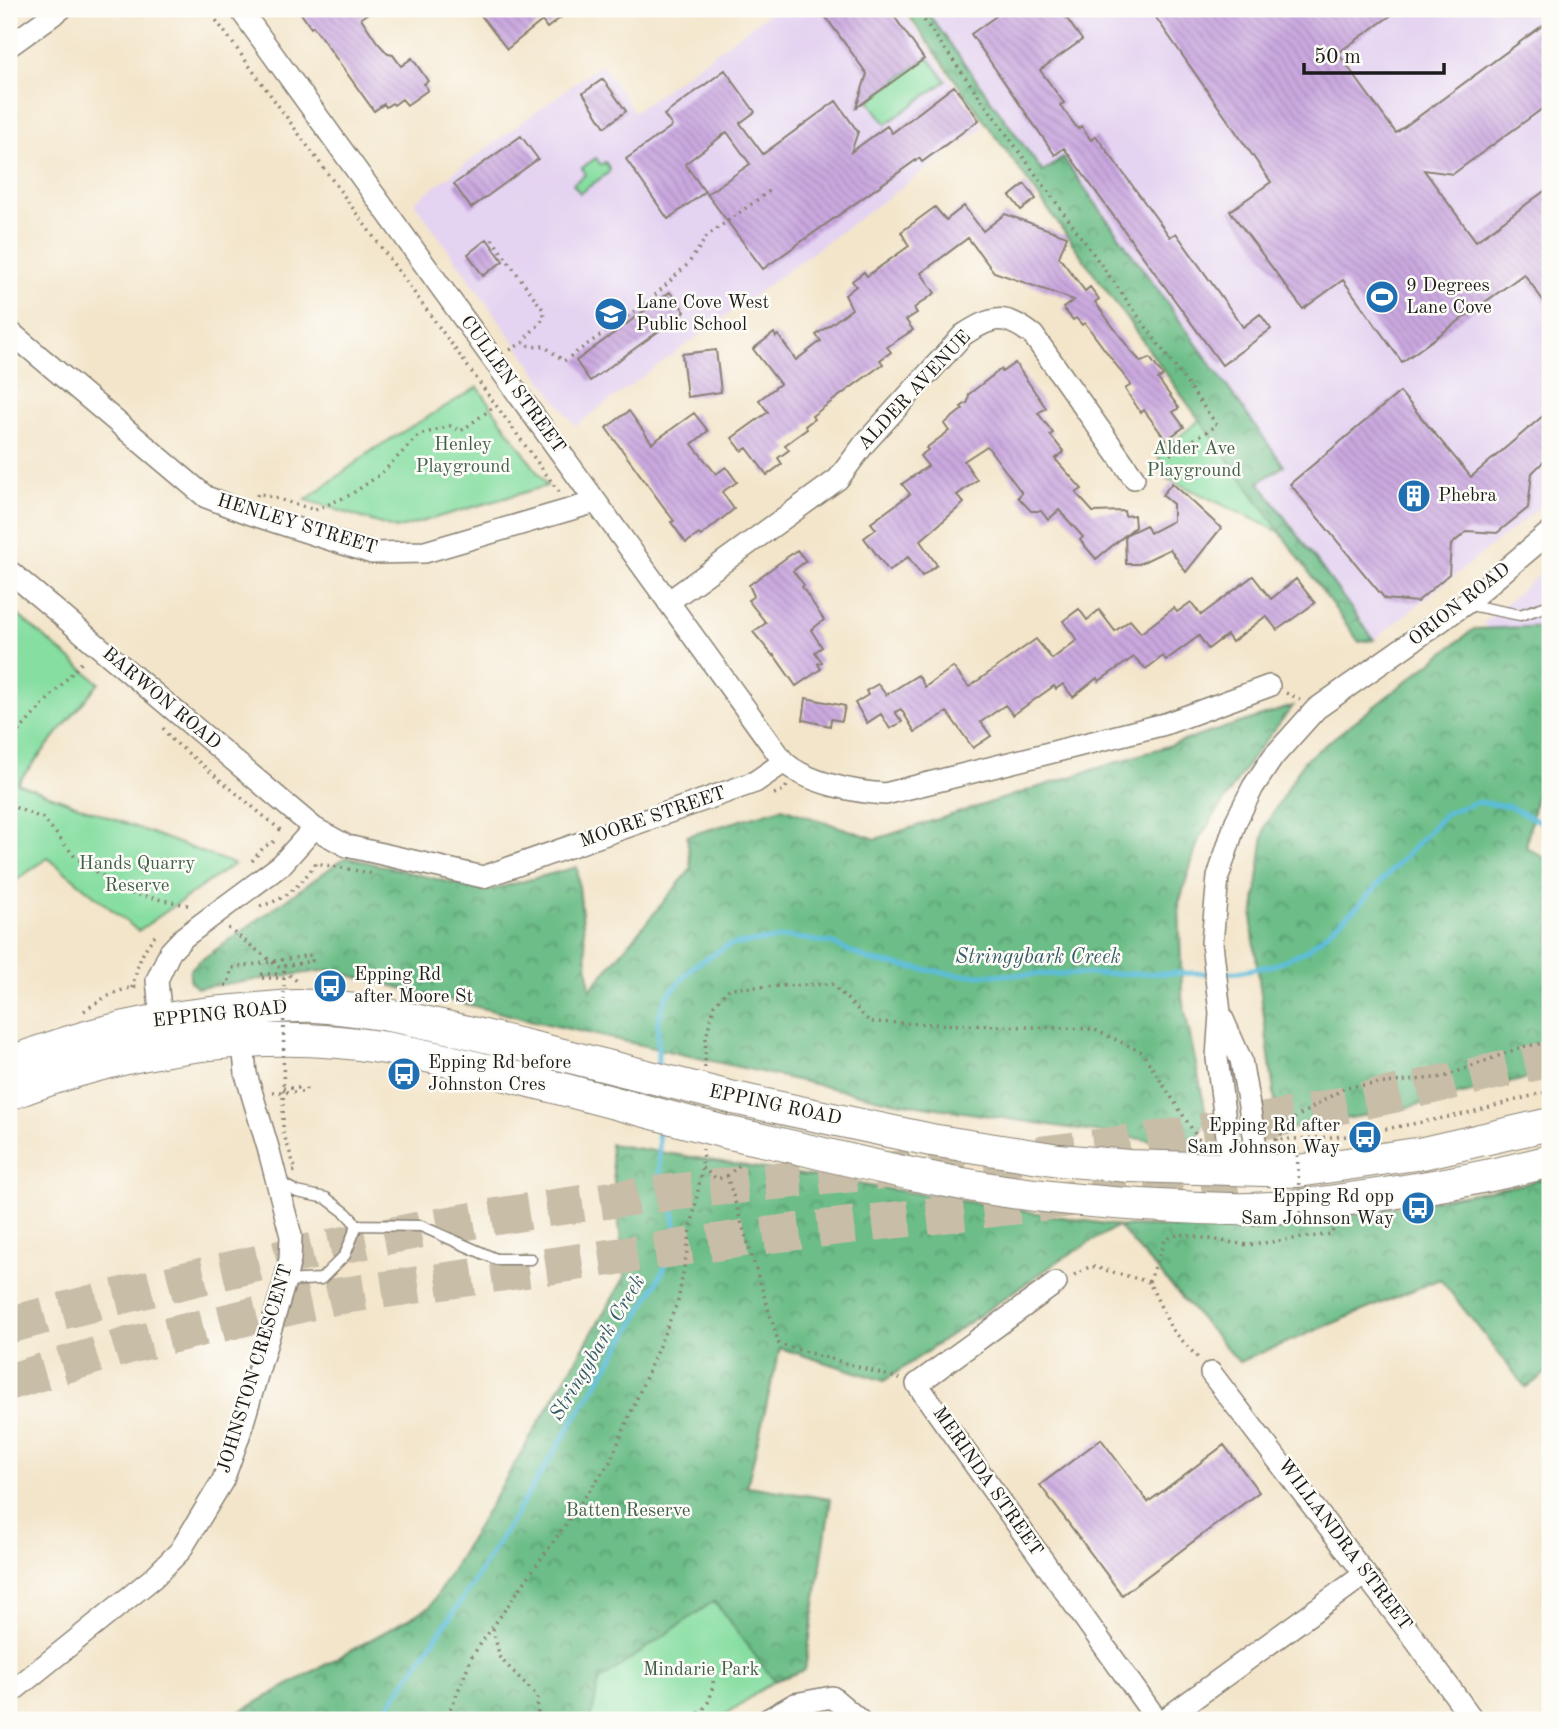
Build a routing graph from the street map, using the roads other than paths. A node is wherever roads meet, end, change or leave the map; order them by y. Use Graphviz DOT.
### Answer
graph roads {
  1 [pos="61,9"];
  2 [pos="240,9"];
  3 [pos="9,46"];
  4 [pos="9,331"];
  5 [pos="1134,478"];
  6 [pos="596,502"];
  7 [pos="1550,532"];
  8 [pos="9,571"];
  9 [pos="668,602"];
  10 [pos="1465,604"];
  11 [pos="1550,605"];
  12 [pos="1269,686"];
  13 [pos="784,762"];
  14 [pos="314,828"];
  15 [pos="1220,1013"];
  16 [pos="160,1019"];
  17 [pos="243,1043"];
  18 [pos="166,1050"];
  19 [pos="9,1063"];
  20 [pos="9,1094"];
  21 [pos="1550,1124"];
  22 [pos="1550,1161"];
  23 [pos="1232,1163"];
  24 [pos="284,1177"];
  25 [pos="1248,1209"];
  26 [pos="357,1225"];
  27 [pos="531,1259"];
  28 [pos="285,1281"];
  29 [pos="1056,1283"];
  30 [pos="1211,1373"];
  31 [pos="1365,1574"];
  32 [pos="9,1694"];
  33 [pos="767,1720"];
  34 [pos="859,1720"];
  35 [pos="1157,1720"];
  36 [pos="1164,1720"];
  37 [pos="1473,1720"];
  1 -- 3 [label="street"];
  2 -- 6 [label="street, CULLEN STREET"];
  4 -- 6 [label="street, HENLEY STREET"];
  5 -- 9 [label="street, ALDER AVENUE"];
  6 -- 9 [label="street, CULLEN STREET"];
  7 -- 10 [label="street, ORION ROAD"];
  8 -- 14 [label="street, BARWON ROAD"];
  9 -- 13 [label="street, CULLEN STREET"];
  10 -- 11 [label="lane"];
  10 -- 15 [label="street, ORION ROAD"];
  12 -- 13 [label="street"];
  13 -- 14 [label="street, MOORE STREET"];
  14 -- 16 [label="street"];
  15 -- 23 [label="street"];
  15 -- 23 [label="street"];
  16 -- 18 [label="main road"];
  16 -- 19 [label="main road, EPPING ROAD"];
  16 -- 23 [label="main road, EPPING ROAD, bridge"];
  17 -- 18 [label="main road, EPPING ROAD"];
  17 -- 24 [label="street, JOHNSTON CRESCENT"];
  17 -- 25 [label="main road, EPPING ROAD, bridge"];
  18 -- 20 [label="main road, EPPING ROAD"];
  21 -- 23 [label="main road, EPPING ROAD"];
  22 -- 25 [label="main road, EPPING ROAD"];
  23 -- 25 [label="main road"];
  24 -- 26 [label="lane"];
  24 -- 28 [label="street, JOHNSTON CRESCENT"];
  26 -- 27 [label="lane"];
  26 -- 28 [label="lane"];
  28 -- 32 [label="street, JOHNSTON CRESCENT"];
  29 -- 35 [label="street, MERINDA STREET"];
  30 -- 31 [label="street, WILLANDRA STREET"];
  31 -- 36 [label="street"];
  31 -- 37 [label="street, WILLANDRA STREET"];
  33 -- 34 [label="street"];
}
